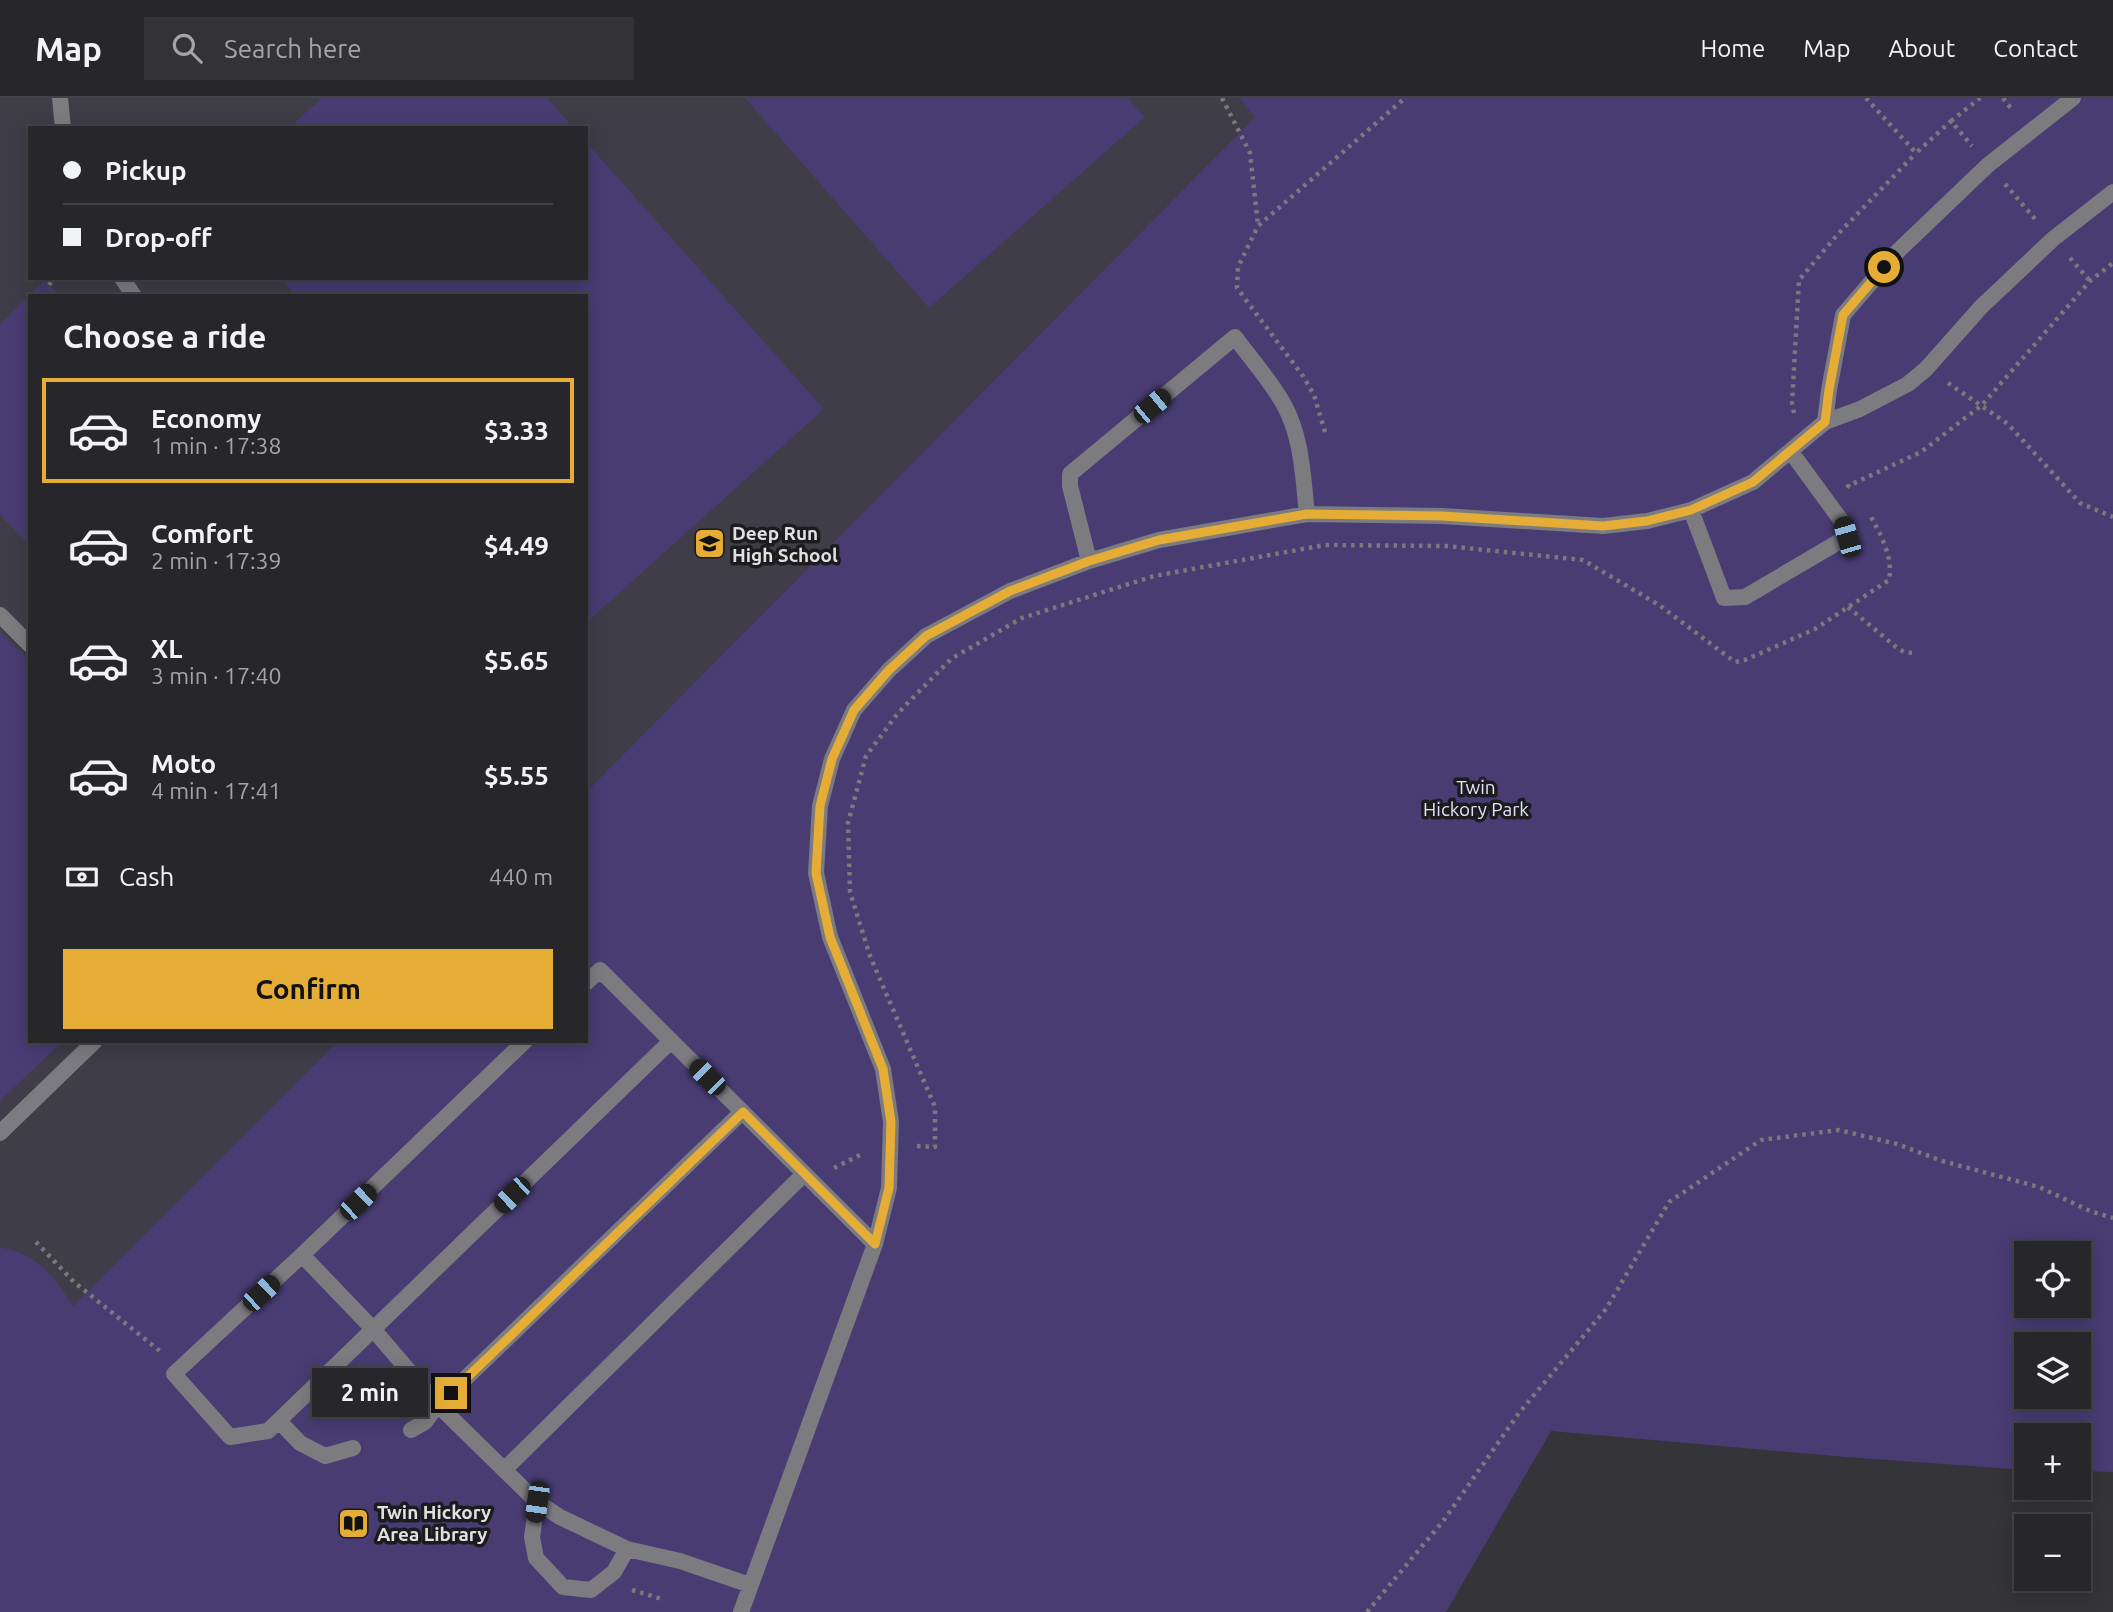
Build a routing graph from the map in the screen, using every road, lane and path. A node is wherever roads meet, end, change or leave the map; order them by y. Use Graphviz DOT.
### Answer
graph roads {
  1 [pos="60,98"];
  2 [pos="1222,98"];
  3 [pos="1405,98"];
  4 [pos="1866,98"];
  5 [pos="1980,98"];
  6 [pos="2073,98"];
  7 [pos="1951,121"];
  8 [pos="63,126"];
  9 [pos="1976,150"];
  10 [pos="1916,153"];
  11 [pos="1999,178"];
  12 [pos="2113,192"];
  13 [pos="2040,224"];
  14 [pos="1258,226"];
  15 [pos="2067,254"];
  16 [pos="2113,263"];
  17 [pos="53,280"];
  18 [pos="2090,281"];
  19 [pos="49,285"];
  20 [pos="1237,288"];
  21 [pos="1926,369"];
  22 [pos="1982,405"];
  23 [pos="1795,418"];
  24 [pos="1825,422"];
  25 [pos="1791,452"];
  26 [pos="1856,496"];
  27 [pos="1864,507"];
  28 [pos="1691,510"];
  29 [pos="1307,514"];
  30 [pos="2113,517"];
  31 [pos="1089,561"];
  32 [pos="1848,607"];
  33 [pos="0,615"];
  34 [pos="28,643"];
  35 [pos="1915,653"];
  36 [pos="588,981"];
  37 [pos="671,1041"];
  38 [pos="93,1043"];
  39 [pos="523,1043"];
  40 [pos="743,1112"];
  41 [pos="0,1133"];
  42 [pos="914,1146"];
  43 [pos="872,1148"];
  44 [pos="827,1172"];
  45 [pos="804,1174"];
  46 [pos="2113,1218"];
  47 [pos="36,1242"];
  48 [pos="875,1244"];
  49 [pos="302,1255"];
  50 [pos="373,1329"];
  51 [pos="180,1368"];
  52 [pos="438,1405"];
  53 [pos="279,1421"];
  54 [pos="411,1430"];
  55 [pos="352,1448"];
  56 [pos="505,1469"];
  57 [pos="537,1502"];
  58 [pos="627,1549"];
  59 [pos="750,1585"];
  60 [pos="741,1612"];
  61 [pos="1367,1612"];
  1 -- 8 [label="lane"];
  2 -- 14 [label="path"];
  3 -- 14 [label="path"];
  4 -- 10 [label="path"];
  5 -- 7 [label="path"];
  6 -- 24 [label="lane"];
  7 -- 9 [label="path"];
  7 -- 10 [label="path"];
  10 -- 23 [label="path"];
  11 -- 13 [label="path"];
  12 -- 21 [label="lane"];
  14 -- 20 [label="path"];
  15 -- 18 [label="path"];
  16 -- 18 [label="path"];
  17 -- 19 [label="path"];
  18 -- 22 [label="path"];
  21 -- 22 [label="path"];
  21 -- 24 [label="lane"];
  22 -- 26 [label="path"];
  22 -- 30 [label="path"];
  24 -- 25 [label="lane"];
  25 -- 28 [label="lane"];
  25 -- 28 [label="lane"];
  27 -- 32 [label="path"];
  28 -- 29 [label="lane"];
  29 -- 31 [label="lane"];
  29 -- 31 [label="lane"];
  31 -- 48 [label="lane"];
  32 -- 35 [label="path"];
  32 -- 42 [label="path"];
  33 -- 34 [label="lane"];
  36 -- 37 [label="lane"];
  37 -- 40 [label="lane"];
  37 -- 50 [label="lane"];
  38 -- 41 [label="lane"];
  39 -- 49 [label="lane"];
  40 -- 45 [label="lane"];
  40 -- 52 [label="lane"];
  43 -- 44 [label="path"];
  45 -- 48 [label="lane"];
  45 -- 56 [label="lane"];
  46 -- 61 [label="path"];
  47 -- 51 [label="path"];
  48 -- 59 [label="lane"];
  49 -- 50 [label="lane"];
  49 -- 51 [label="lane"];
  50 -- 52 [label="lane"];
  50 -- 53 [label="lane"];
  51 -- 53 [label="lane"];
  52 -- 54 [label="lane"];
  52 -- 56 [label="lane"];
  53 -- 55 [label="lane"];
  56 -- 57 [label="lane"];
  57 -- 58 [label="lane"];
  57 -- 58 [label="lane"];
  58 -- 59 [label="lane"];
  59 -- 60 [label="lane"];
}
